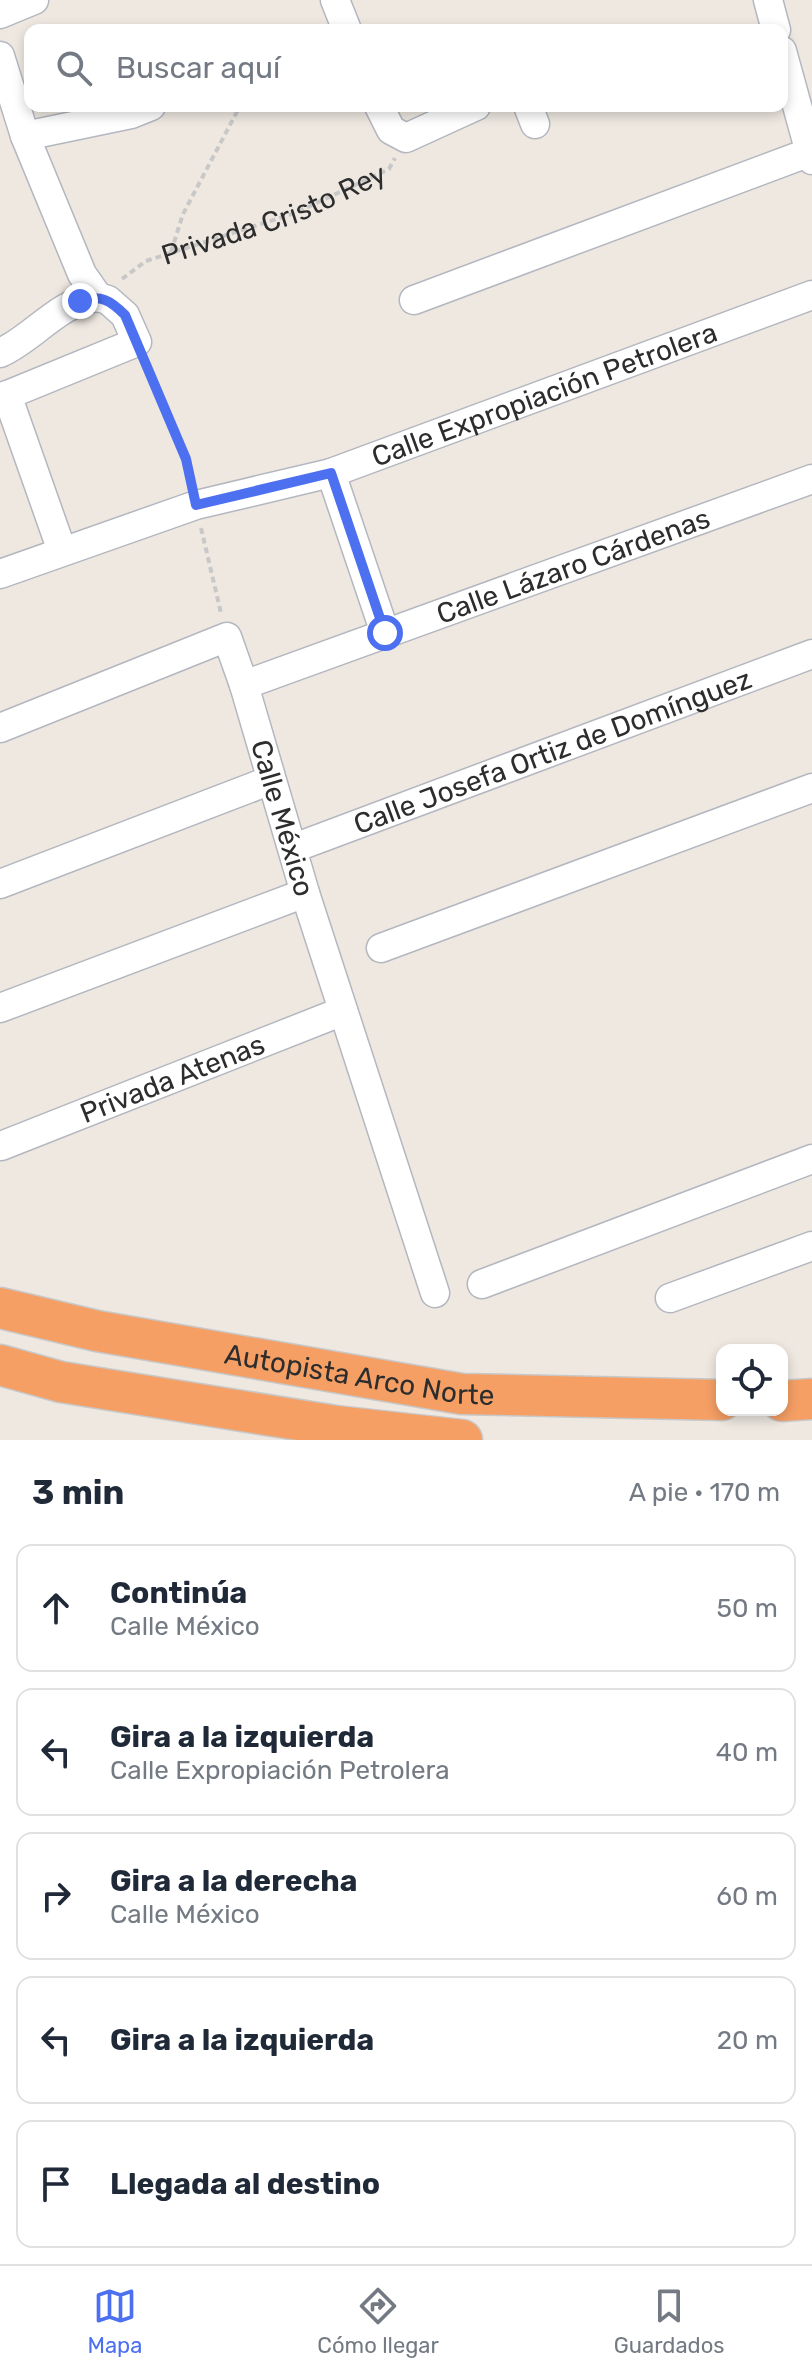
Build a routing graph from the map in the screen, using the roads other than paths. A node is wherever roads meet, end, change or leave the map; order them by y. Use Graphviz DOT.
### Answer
graph roads {
  1 [pos="34,0"];
  2 [pos="335,0"];
  3 [pos="768,0"];
  4 [pos="0,14"];
  5 [pos="344,24"];
  6 [pos="774,24"];
  7 [pos="0,56"];
  8 [pos="788,73"];
  9 [pos="136,112"];
  10 [pos="381,112"];
  11 [pos="463,112"];
  12 [pos="25,136"];
  13 [pos="811,156"];
  14 [pos="812,295"];
  15 [pos="98,297"];
  16 [pos="414,300"];
  17 [pos="0,353"];
  18 [pos="4,397"];
  19 [pos="331,473"];
  20 [pos="812,479"];
  21 [pos="62,551"];
  22 [pos="0,574"];
  23 [pos="385,633"];
  24 [pos="812,654"];
  25 [pos="244,685"];
  26 [pos="0,728"];
  27 [pos="271,780"];
  28 [pos="812,788"];
  29 [pos="294,848"];
  30 [pos="0,884"];
  31 [pos="305,893"];
  32 [pos="381,948"];
  33 [pos="0,1008"];
  34 [pos="343,1011"];
  35 [pos="1,1146"];
  36 [pos="812,1159"];
  37 [pos="812,1246"];
  38 [pos="482,1284"];
  39 [pos="435,1293"];
  40 [pos="670,1298"];
  41 [pos="0,1308"];
  42 [pos="0,1365"];
  43 [pos="812,1399"];
  44 [pos="716,1400"];
  45 [pos="788,1401"];
  46 [pos="462,1440"];
  1 -- 4 [label="street"];
  2 -- 5 [label="street"];
  3 -- 6 [label="street"];
  7 -- 12 [label="street"];
  8 -- 13 [label="street"];
  9 -- 12 [label="street"];
  10 -- 11 [label="street, Privada Cristo Rey"];
  12 -- 15 [label="street"];
  13 -- 16 [label="street"];
  14 -- 19 [label="street, Calle Expropiación Petrolera"];
  15 -- 17 [label="street"];
  15 -- 18 [label="street"];
  18 -- 21 [label="street"];
  19 -- 21 [label="street, Calle Expropiación Petrolera"];
  19 -- 23 [label="street"];
  20 -- 23 [label="street, Calle Lázaro Cárdenas"];
  21 -- 22 [label="street, Calle Expropiación Petrolera"];
  23 -- 25 [label="street, Calle Lázaro Cárdenas"];
  24 -- 29 [label="street, Calle Josefa Ortiz de Domínguez"];
  25 -- 26 [label="street, Calle México"];
  25 -- 27 [label="street, Calle México"];
  27 -- 29 [label="street, Calle México"];
  27 -- 30 [label="street"];
  28 -- 32 [label="street"];
  29 -- 31 [label="street, Calle México"];
  31 -- 33 [label="street"];
  31 -- 34 [label="street, Calle México"];
  34 -- 35 [label="street, Privada Atenas"];
  34 -- 39 [label="street, Calle México"];
  36 -- 38 [label="street"];
  37 -- 40 [label="street"];
  41 -- 44 [label="highway, Autopista Arco Norte"];
  42 -- 46 [label="highway, Autopista Arco Norte"];
  43 -- 45 [label="highway"];
}
